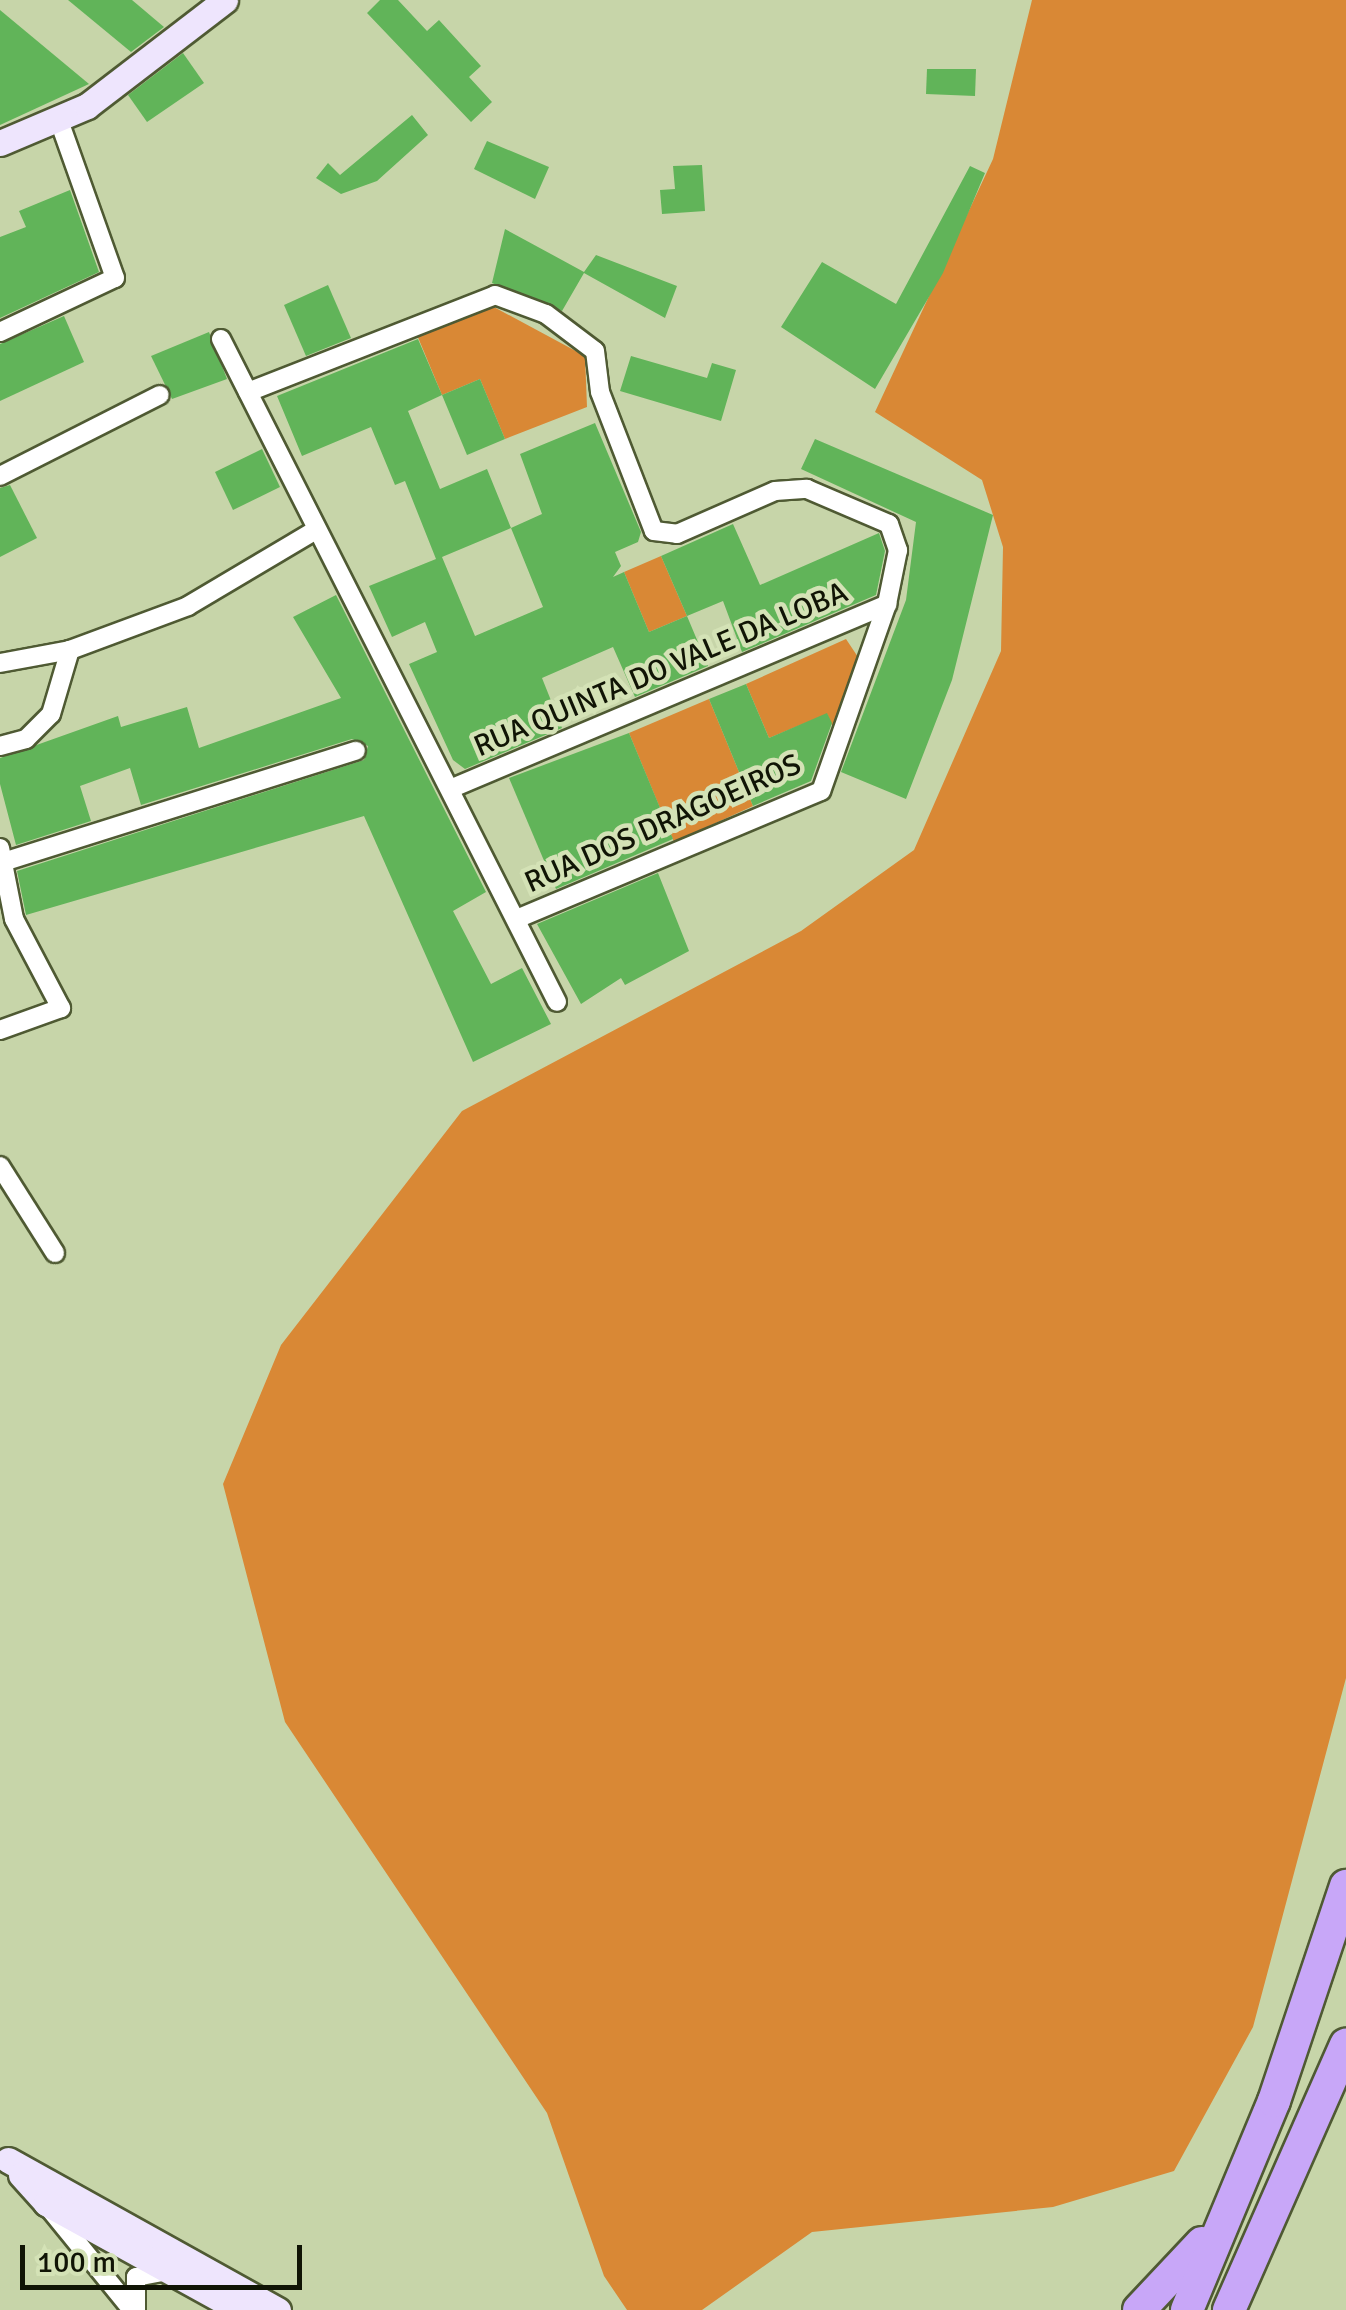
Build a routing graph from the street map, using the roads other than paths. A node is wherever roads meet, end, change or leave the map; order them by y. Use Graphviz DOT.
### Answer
graph roads {
  1 [pos="225,0"];
  2 [pos="58,118"];
  3 [pos="0,143"];
  4 [pos="0,332"];
  5 [pos="221,339"];
  6 [pos="248,392"];
  7 [pos="160,396"];
  8 [pos="0,476"];
  9 [pos="316,530"];
  10 [pos="887,604"];
  11 [pos="70,650"];
  12 [pos="0,663"];
  13 [pos="0,746"];
  14 [pos="356,751"];
  15 [pos="450,789"];
  16 [pos="1,855"];
  17 [pos="516,919"];
  18 [pos="557,1002"];
  19 [pos="0,1030"];
  20 [pos="0,1166"];
  21 [pos="56,1253"];
  22 [pos="1346,1886"];
  23 [pos="1346,2045"];
  24 [pos="1346,2073"];
  25 [pos="1274,2101"];
  26 [pos="2,2160"];
  27 [pos="46,2204"];
  28 [pos="166,2270"];
  29 [pos="134,2310"];
  30 [pos="240,2310"];
  31 [pos="278,2310"];
  32 [pos="1140,2310"];
  33 [pos="1187,2310"];
  34 [pos="1228,2310"];
  35 [pos="1242,2310"];
  1 -- 2 [label="main road"];
  2 -- 3 [label="main road"];
  2 -- 4 [label="street"];
  5 -- 6 [label="street"];
  6 -- 9 [label="street"];
  6 -- 10 [label="street, RUA QUINTA DO VALE DA LOBA"];
  7 -- 8 [label="street"];
  9 -- 11 [label="street"];
  9 -- 15 [label="street"];
  10 -- 15 [label="street, RUA QUINTA DO VALE DA LOBA"];
  10 -- 17 [label="street, RUA DOS DRAGOEIROS"];
  11 -- 12 [label="street"];
  11 -- 13 [label="street"];
  14 -- 16 [label="street"];
  15 -- 17 [label="street"];
  16 -- 19 [label="street"];
  17 -- 18 [label="street"];
  20 -- 21 [label="street"];
  22 -- 25 [label="highway"];
  23 -- 34 [label="highway"];
  24 -- 35 [label="highway"];
  25 -- 32 [label="highway"];
  25 -- 33 [label="highway"];
  26 -- 27 [label="main road"];
  26 -- 31 [label="main road"];
  27 -- 28 [label="main road"];
  27 -- 29 [label="street"];
  28 -- 29 [label="street"];
  28 -- 30 [label="main road"];
}
